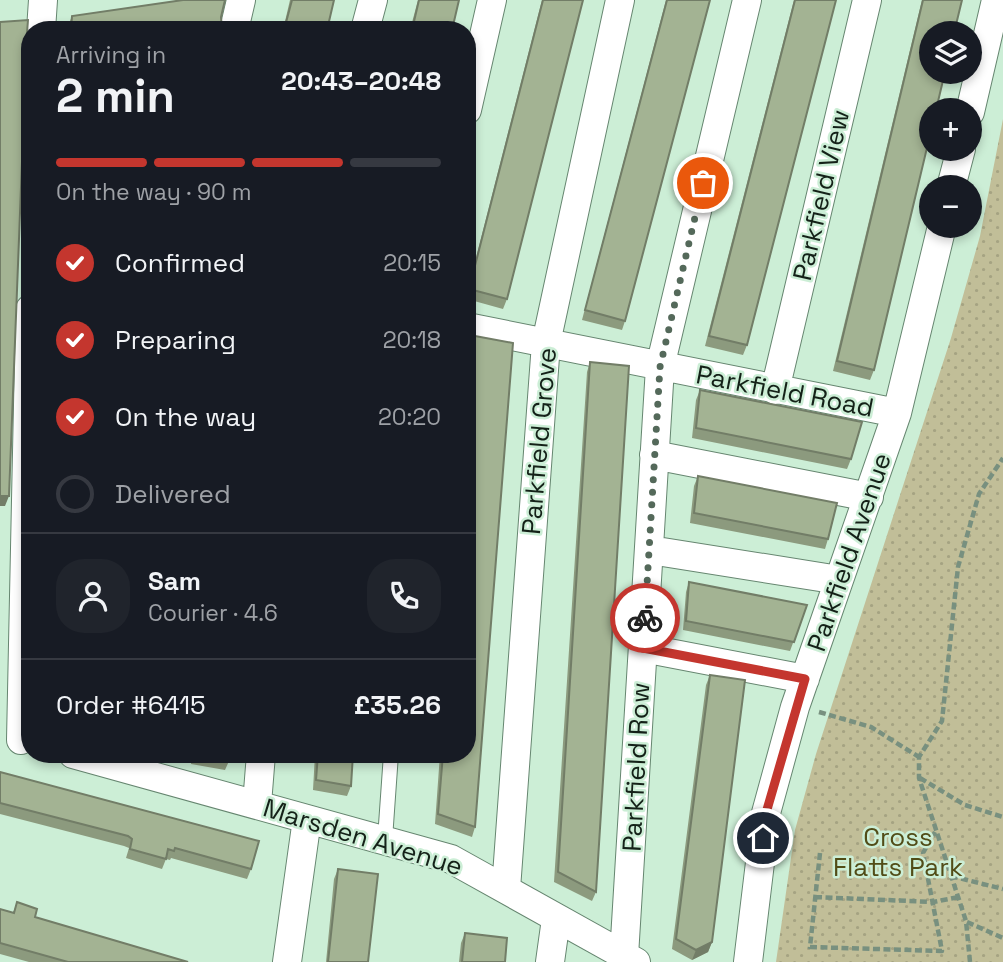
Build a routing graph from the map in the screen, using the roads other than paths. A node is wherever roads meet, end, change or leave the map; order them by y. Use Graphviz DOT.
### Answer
graph roads {
  1 [pos="43,0"];
  2 [pos="241,0"];
  3 [pos="373,0"];
  4 [pos="492,0"];
  5 [pos="620,0"];
  6 [pos="747,0"];
  7 [pos="867,0"];
  8 [pos="996,0"];
  9 [pos="42,21"];
  10 [pos="236,21"];
  11 [pos="367,21"];
  12 [pos="476,70"];
  13 [pos="973,98"];
  14 [pos="939,238"];
  15 [pos="476,329"];
  16 [pos="546,343"];
  17 [pos="660,367"];
  18 [pos="775,390"];
  19 [pos="897,413"];
  20 [pos="21,425"];
  21 [pos="654,455"];
  22 [pos="869,498"];
  23 [pos="12,541"];
  24 [pos="650,550"];
  25 [pos="839,580"];
  26 [pos="643,648"];
  27 [pos="805,679"];
  28 [pos="17,739"];
  29 [pos="260,763"];
  30 [pos="390,763"];
  31 [pos="143,764"];
  32 [pos="257,804"];
  33 [pos="307,819"];
  34 [pos="385,839"];
  35 [pos="506,889"];
  36 [pos="556,919"];
  37 [pos="630,959"];
  38 [pos="287,962"];
  39 [pos="550,962"];
  40 [pos="747,962"];
  1 -- 9 [label="street"];
  2 -- 10 [label="street"];
  3 -- 11 [label="street"];
  4 -- 12 [label="street"];
  5 -- 16 [label="street, Parkfield Grove"];
  6 -- 17 [label="street, Parkfield Row"];
  7 -- 18 [label="street, Parkfield View"];
  8 -- 13 [label="street"];
  14 -- 19 [label="street, Parkfield Avenue"];
  15 -- 16 [label="street, Parkfield Road"];
  16 -- 17 [label="street, Parkfield Road"];
  16 -- 35 [label="street, Parkfield Grove"];
  17 -- 18 [label="street, Parkfield Road"];
  17 -- 21 [label="street, Parkfield Row"];
  18 -- 19 [label="street, Parkfield Road"];
  19 -- 22 [label="street, Parkfield Avenue"];
  20 -- 23 [label="street"];
  21 -- 22 [label="street"];
  21 -- 24 [label="street, Parkfield Row"];
  22 -- 25 [label="street, Parkfield Avenue"];
  23 -- 28 [label="street"];
  24 -- 25 [label="street"];
  24 -- 26 [label="street, Parkfield Row"];
  25 -- 27 [label="street, Parkfield Avenue"];
  26 -- 27 [label="street"];
  26 -- 37 [label="street, Parkfield Row"];
  27 -- 40 [label="street, Parkfield Avenue"];
  29 -- 32 [label="street"];
  30 -- 34 [label="lane"];
  31 -- 32 [label="street, Marsden Avenue"];
  32 -- 33 [label="street, Marsden Avenue"];
  33 -- 34 [label="street, Marsden Avenue"];
  33 -- 38 [label="street"];
  34 -- 35 [label="street, Marsden Avenue"];
  35 -- 36 [label="street, Marsden Avenue"];
  36 -- 37 [label="street, Marsden Avenue"];
  36 -- 39 [label="street"];
}
